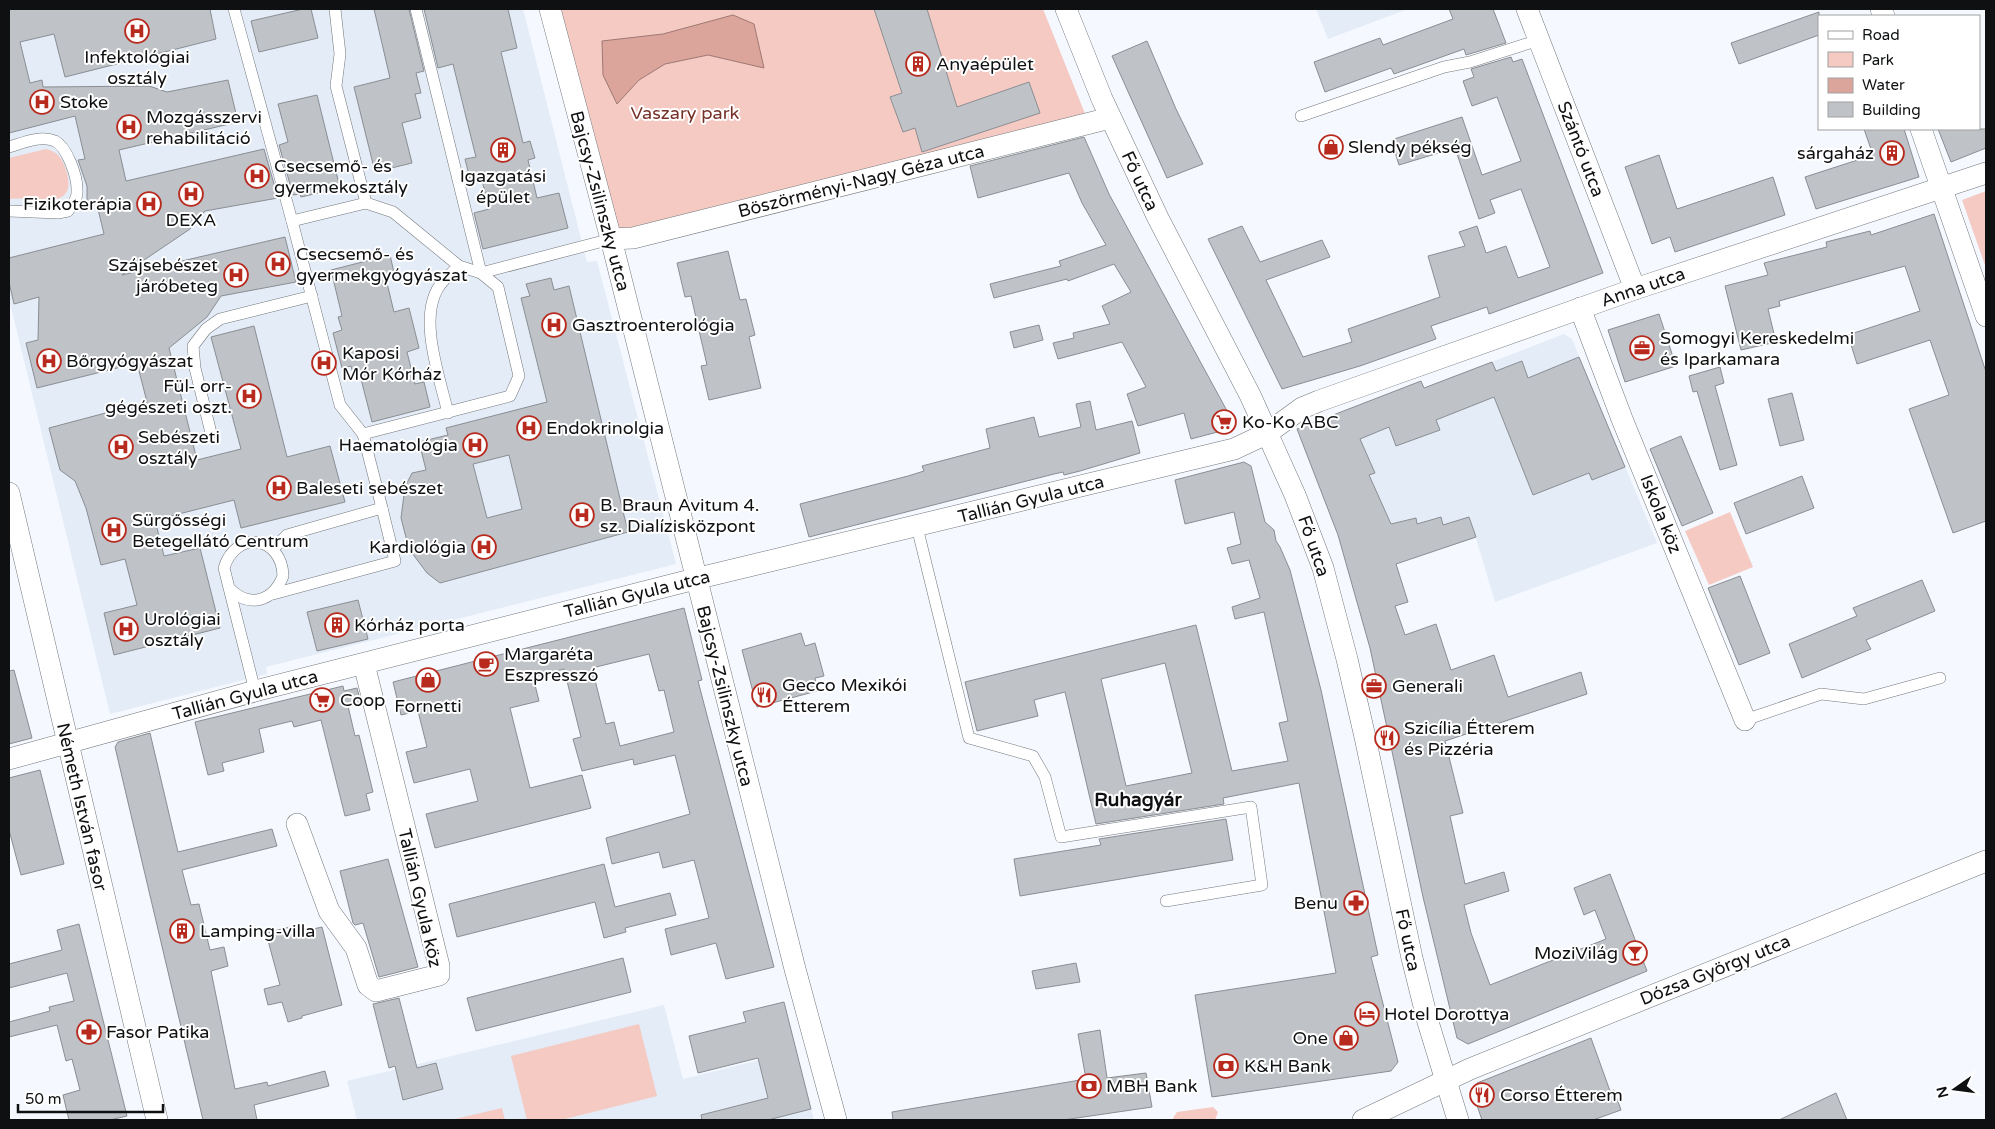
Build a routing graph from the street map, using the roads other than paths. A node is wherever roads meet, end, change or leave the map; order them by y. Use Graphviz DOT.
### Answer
graph roads {
  1 [pos="234,9"];
  2 [pos="335,9"];
  3 [pos="416,9"];
  4 [pos="550,9"];
  5 [pos="1066,9"];
  6 [pos="1527,9"];
  7 [pos="1539,40"];
  8 [pos="1301,116"];
  9 [pos="1110,118"];
  10 [pos="1921,130"];
  11 [pos="9,147"];
  12 [pos="1986,172"];
  13 [pos="1941,188"];
  14 [pos="366,203"];
  15 [pos="9,211"];
  16 [pos="292,221"];
  17 [pos="611,239"];
  18 [pos="459,266"];
  19 [pos="481,273"];
  20 [pos="1635,289"];
  21 [pos="312,296"];
  22 [pos="1580,308"];
  23 [pos="1986,316"];
  24 [pos="1250,395"];
  25 [pos="1302,408"];
  26 [pos="448,413"];
  27 [pos="211,433"];
  28 [pos="363,434"];
  29 [pos="1266,434"];
  30 [pos="9,494"];
  31 [pos="382,508"];
  32 [pos="917,528"];
  33 [pos="273,549"];
  34 [pos="695,579"];
  35 [pos="230,589"];
  36 [pos="273,594"];
  37 [pos="364,664"];
  38 [pos="1940,678"];
  39 [pos="256,691"];
  40 [pos="1745,720"];
  41 [pos="67,744"];
  42 [pos="9,759"];
  43 [pos="297,824"];
  44 [pos="1986,861"];
  45 [pos="1166,901"];
  46 [pos="1445,1082"];
  47 [pos="157,1120"];
  48 [pos="836,1120"];
  49 [pos="1363,1120"];
  50 [pos="1458,1120"];
  1 -- 16 [label="lane"];
  2 -- 14 [label="lane"];
  3 -- 19 [label="lane"];
  4 -- 17 [label="street, Bajcsy-Zsilinszky utca"];
  5 -- 9 [label="street, Fő utca"];
  6 -- 7 [label="street, Szántó utca"];
  7 -- 8 [label="lane"];
  7 -- 20 [label="street, Szántó utca"];
  9 -- 17 [label="street, Böszörményi-Nagy Géza utca"];
  9 -- 24 [label="street, Fő utca"];
  10 -- 13 [label="street"];
  11 -- 15 [label="lane"];
  12 -- 13 [label="street, Anna utca"];
  13 -- 20 [label="street, Anna utca"];
  13 -- 23 [label="street"];
  14 -- 16 [label="lane"];
  14 -- 18 [label="lane"];
  16 -- 21 [label="lane"];
  17 -- 19 [label="lane"];
  17 -- 34 [label="street, Bajcsy-Zsilinszky utca"];
  18 -- 19 [label="lane"];
  18 -- 26 [label="lane"];
  19 -- 26 [label="lane"];
  20 -- 22 [label="street, Anna utca"];
  21 -- 27 [label="lane"];
  21 -- 28 [label="lane"];
  22 -- 25 [label="street, Anna utca"];
  22 -- 40 [label="street, Iskola köz"];
  24 -- 25 [label="street, Anna utca"];
  24 -- 29 [label="street, Fő utca"];
  25 -- 29 [label="street, Anna utca"];
  26 -- 28 [label="lane"];
  28 -- 31 [label="lane"];
  29 -- 32 [label="street, Tallián Gyula utca"];
  29 -- 46 [label="street, Fő utca"];
  30 -- 41 [label="street, Németh István fasor"];
  31 -- 33 [label="lane"];
  31 -- 36 [label="lane"];
  32 -- 34 [label="street, Tallián Gyula utca"];
  32 -- 45 [label="lane"];
  33 -- 35 [label="lane"];
  33 -- 36 [label="lane"];
  34 -- 37 [label="street, Tallián Gyula utca"];
  34 -- 48 [label="street, Bajcsy-Zsilinszky utca"];
  35 -- 36 [label="lane"];
  35 -- 39 [label="lane"];
  37 -- 39 [label="street, Tallián Gyula utca"];
  37 -- 43 [label="street, Tallián Gyula köz"];
  38 -- 40 [label="lane"];
  39 -- 41 [label="street, Tallián Gyula utca"];
  41 -- 42 [label="street, Tallián Gyula utca"];
  41 -- 47 [label="street, Németh István fasor"];
  44 -- 46 [label="street, Dózsa György utca"];
  46 -- 49 [label="street, Dózsa György utca"];
  46 -- 50 [label="street, Fő utca"];
}
